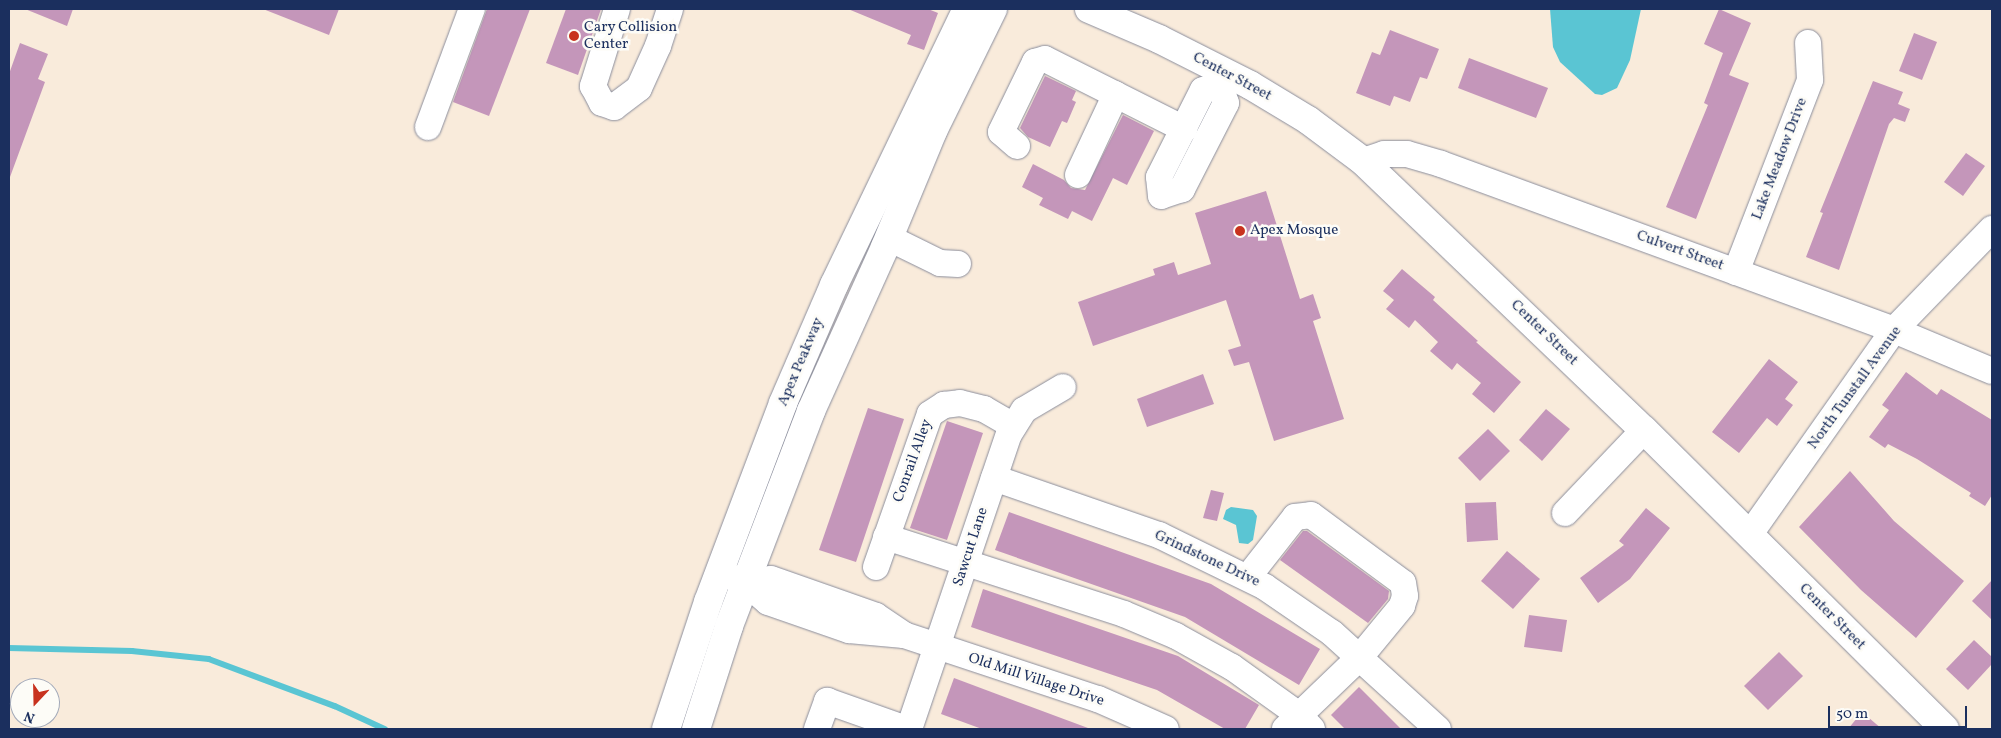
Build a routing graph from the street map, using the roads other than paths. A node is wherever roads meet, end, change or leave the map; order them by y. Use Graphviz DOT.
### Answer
graph roads {
  1 [pos="472,9"];
  2 [pos="617,9"];
  3 [pos="670,9"];
  4 [pos="967,9"];
  5 [pos="993,9"];
  6 [pos="1089,9"];
  7 [pos="1808,43"];
  8 [pos="1223,79"];
  9 [pos="1111,92"];
  10 [pos="428,126"];
  11 [pos="1184,129"];
  12 [pos="1017,146"];
  13 [pos="1363,161"];
  14 [pos="1078,175"];
  15 [pos="1992,229"];
  16 [pos="889,238"];
  17 [pos="958,264"];
  18 [pos="1736,272"];
  19 [pos="1894,330"];
  20 [pos="1992,371"];
  21 [pos="1063,387"];
  22 [pos="1014,426"];
  23 [pos="1644,430"];
  24 [pos="994,478"];
  25 [pos="1565,513"];
  26 [pos="1750,534"];
  27 [pos="886,537"];
  28 [pos="965,565"];
  29 [pos="876,567"];
  30 [pos="719,572"];
  31 [pos="1248,577"];
  32 [pos="746,583"];
  33 [pos="938,647"];
  34 [pos="1360,657"];
  35 [pos="1299,725"];
  36 [pos="666,729"];
  37 [pos="696,729"];
  38 [pos="816,729"];
  39 [pos="908,729"];
  40 [pos="1166,729"];
  41 [pos="1438,729"];
  42 [pos="1945,729"];
  1 -- 10 [label="street"];
  2 -- 3 [label="street"];
  4 -- 30 [label="main road, Apex Peakway"];
  5 -- 16 [label="main road, Apex Peakway"];
  6 -- 8 [label="main road, Center Street"];
  7 -- 18 [label="street, Lake Meadow Drive"];
  8 -- 11 [label="street"];
  8 -- 11 [label="street"];
  8 -- 13 [label="main road, Center Street"];
  9 -- 11 [label="street"];
  9 -- 12 [label="street"];
  9 -- 14 [label="street"];
  13 -- 18 [label="street, Culvert Street"];
  13 -- 23 [label="main road, Center Street"];
  15 -- 19 [label="street, North Tunstall Avenue"];
  16 -- 17 [label="street"];
  16 -- 32 [label="main road, Apex Peakway"];
  18 -- 19 [label="street, Culvert Street"];
  19 -- 20 [label="street, Culvert Street"];
  19 -- 26 [label="street, North Tunstall Avenue"];
  21 -- 22 [label="street, Sawcut Lane"];
  22 -- 24 [label="street, Sawcut Lane"];
  22 -- 27 [label="street, Conrail Alley"];
  23 -- 25 [label="street"];
  23 -- 26 [label="main road, Center Street"];
  24 -- 28 [label="street, Sawcut Lane"];
  24 -- 31 [label="street, Grindstone Drive"];
  26 -- 42 [label="main road, Center Street"];
  27 -- 28 [label="street"];
  27 -- 29 [label="street, Conrail Alley"];
  28 -- 33 [label="street, Sawcut Lane"];
  28 -- 35 [label="street"];
  30 -- 32 [label="street"];
  30 -- 36 [label="main road, Apex Peakway"];
  31 -- 34 [label="street, Grindstone Drive"];
  31 -- 34 [label="street"];
  32 -- 33 [label="street, Old Mill Village Drive"];
  32 -- 37 [label="main road, Apex Peakway"];
  33 -- 39 [label="street, Sawcut Lane"];
  33 -- 40 [label="street, Old Mill Village Drive"];
  34 -- 35 [label="street"];
  34 -- 41 [label="street, Grindstone Drive"];
  38 -- 39 [label="street"];
}
